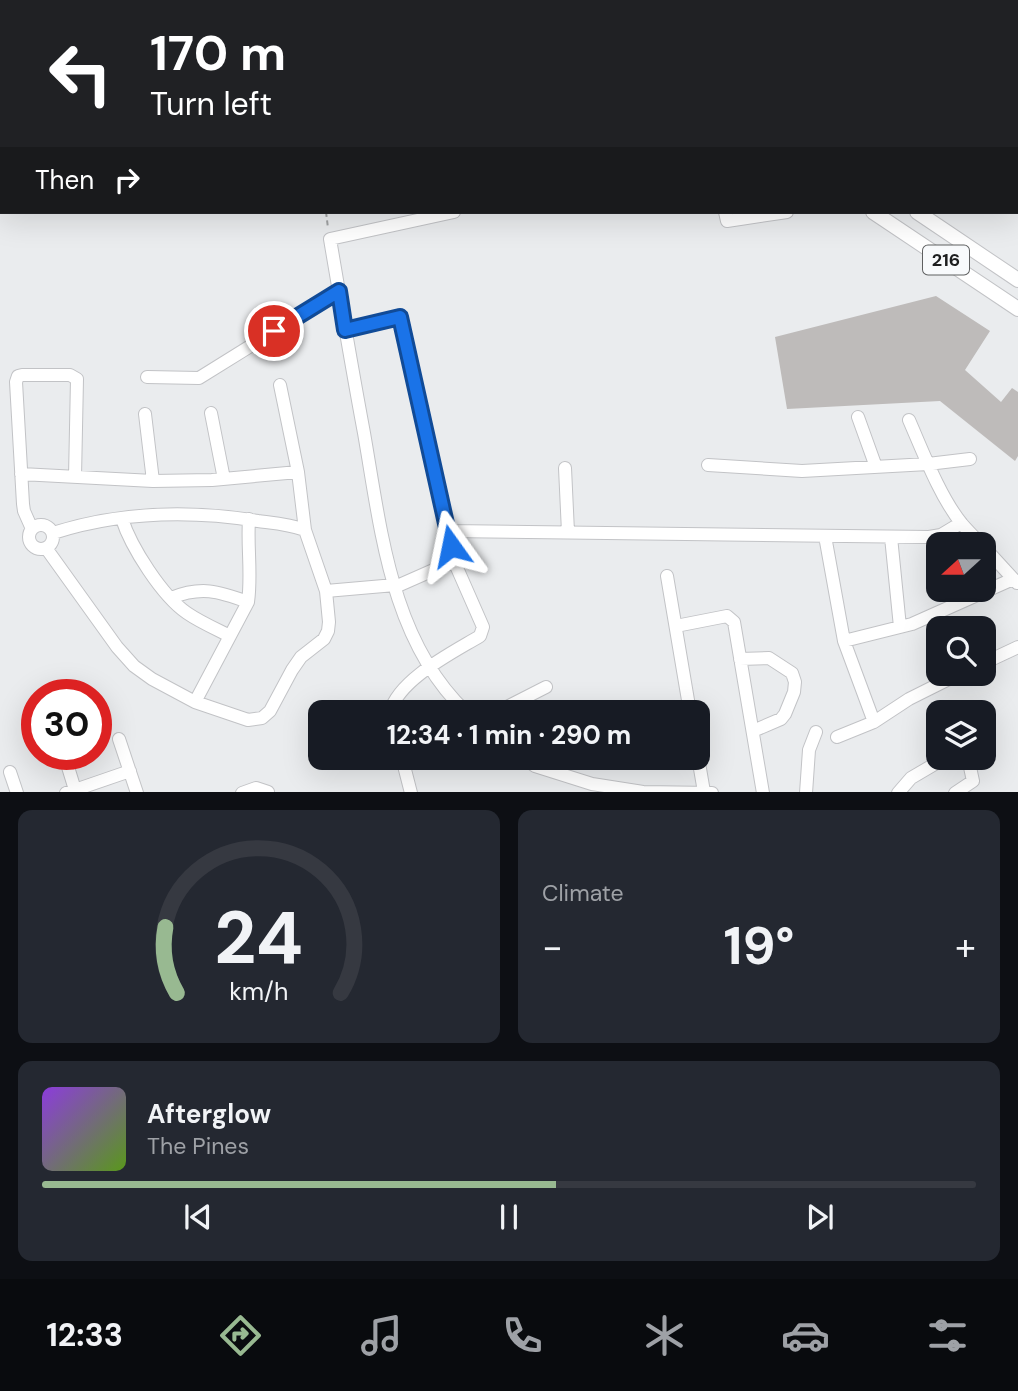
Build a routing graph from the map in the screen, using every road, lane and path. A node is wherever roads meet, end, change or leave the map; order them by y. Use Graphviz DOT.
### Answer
graph roads {
  1 [pos="326,214"];
  2 [pos="445,214"];
  3 [pos="725,214"];
  4 [pos="774,214"];
  5 [pos="876,214"];
  6 [pos="920,214"];
  7 [pos="330,239"];
  8 [pos="1018,280"];
  9 [pos="336,294"];
  10 [pos="1018,309"];
  11 [pos="345,330"];
  12 [pos="147,377"];
  13 [pos="280,385"];
  14 [pos="211,413"];
  15 [pos="145,414"];
  16 [pos="858,417"];
  17 [pos="909,420"];
  18 [pos="970,459"];
  19 [pos="928,464"];
  20 [pos="708,465"];
  21 [pos="876,467"];
  22 [pos="565,468"];
  23 [pos="298,472"];
  24 [pos="21,474"];
  25 [pos="75,477"];
  26 [pos="225,479"];
  27 [pos="153,481"];
  28 [pos="122,519"];
  29 [pos="249,519"];
  30 [pos="961,523"];
  31 [pos="32,529"];
  32 [pos="305,530"];
  33 [pos="448,531"];
  34 [pos="568,532"];
  35 [pos="969,532"];
  36 [pos="53,533"];
  37 [pos="825,536"];
  38 [pos="891,537"];
  39 [pos="46,548"];
  40 [pos="996,559"];
  41 [pos="454,561"];
  42 [pos="667,576"];
  43 [pos="1015,577"];
  44 [pos="395,586"];
  45 [pos="326,591"];
  46 [pos="171,598"];
  47 [pos="248,602"];
  48 [pos="676,626"];
  49 [pos="900,627"];
  50 [pos="230,636"];
  51 [pos="844,641"];
  52 [pos="1018,646"];
  53 [pos="996,657"];
  54 [pos="740,659"];
  55 [pos="428,667"];
  56 [pos="935,686"];
  57 [pos="547,687"];
  58 [pos="395,700"];
  59 [pos="454,700"];
  60 [pos="521,700"];
  61 [pos="689,700"];
  62 [pos="195,702"];
  63 [pos="874,722"];
  64 [pos="753,731"];
  65 [pos="816,732"];
  66 [pos="837,737"];
  67 [pos="119,739"];
  68 [pos="926,769"];
  69 [pos="67,770"];
  70 [pos="405,770"];
  71 [pos="547,770"];
  72 [pos="700,770"];
  73 [pos="971,770"];
  74 [pos="130,771"];
  75 [pos="10,772"];
  76 [pos="17,792"];
  77 [pos="72,792"];
  78 [pos="137,792"];
  79 [pos="245,792"];
  80 [pos="268,792"];
  81 [pos="411,792"];
  82 [pos="704,792"];
  83 [pos="763,792"];
  84 [pos="806,792"];
  85 [pos="899,792"];
  86 [pos="956,792"];
  1 -- 7 [label="path"];
  2 -- 7 [label="street"];
  3 -- 4 [label="street"];
  5 -- 10 [label="main road, 216"];
  6 -- 8 [label="main road, 216"];
  7 -- 9 [label="street"];
  9 -- 11 [label="street"];
  9 -- 12 [label="street"];
  11 -- 33 [label="street"];
  11 -- 44 [label="street"];
  13 -- 23 [label="street"];
  14 -- 26 [label="street"];
  15 -- 27 [label="street"];
  16 -- 21 [label="street"];
  17 -- 19 [label="street"];
  18 -- 19 [label="street"];
  19 -- 21 [label="street"];
  19 -- 30 [label="street"];
  20 -- 21 [label="street"];
  22 -- 34 [label="street"];
  23 -- 26 [label="street"];
  23 -- 32 [label="street"];
  24 -- 25 [label="street"];
  24 -- 25 [label="street"];
  24 -- 31 [label="street"];
  25 -- 27 [label="street"];
  26 -- 27 [label="street"];
  28 -- 29 [label="street"];
  28 -- 36 [label="street"];
  28 -- 46 [label="street"];
  29 -- 32 [label="street"];
  29 -- 47 [label="street"];
  30 -- 35 [label="street"];
  30 -- 38 [label="street"];
  31 -- 36 [label="street"];
  31 -- 39 [label="street"];
  32 -- 45 [label="street"];
  33 -- 34 [label="street"];
  33 -- 41 [label="street"];
  34 -- 37 [label="street"];
  36 -- 39 [label="street"];
  37 -- 38 [label="street"];
  37 -- 51 [label="street"];
  38 -- 49 [label="street"];
  39 -- 62 [label="street"];
  40 -- 43 [label="street"];
  41 -- 44 [label="street"];
  41 -- 55 [label="street"];
  42 -- 48 [label="street"];
  43 -- 49 [label="street"];
  44 -- 45 [label="street"];
  44 -- 55 [label="street"];
  45 -- 62 [label="street"];
  46 -- 47 [label="street"];
  46 -- 50 [label="street"];
  47 -- 50 [label="street"];
  48 -- 54 [label="street"];
  48 -- 61 [label="street"];
  49 -- 51 [label="street"];
  50 -- 62 [label="street"];
  51 -- 63 [label="street"];
  52 -- 53 [label="street"];
  54 -- 64 [label="street"];
  54 -- 64 [label="street"];
  55 -- 58 [label="street"];
  55 -- 59 [label="street"];
  56 -- 63 [label="street"];
  57 -- 60 [label="street"];
  63 -- 66 [label="street"];
  64 -- 83 [label="street"];
  65 -- 84 [label="street"];
  67 -- 74 [label="street"];
  68 -- 85 [label="street"];
  69 -- 77 [label="street"];
  70 -- 81 [label="street"];
  71 -- 82 [label="street"];
  72 -- 82 [label="street"];
  73 -- 86 [label="street"];
  74 -- 77 [label="street"];
  74 -- 78 [label="street"];
  75 -- 76 [label="street"];
  79 -- 80 [label="street"];
}
